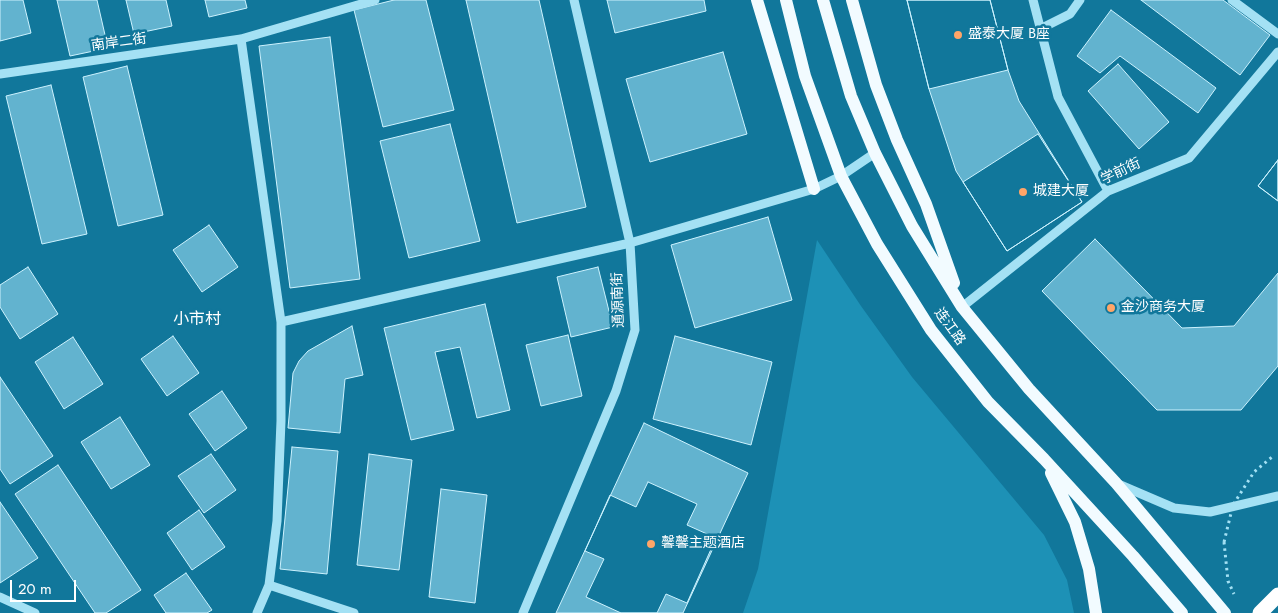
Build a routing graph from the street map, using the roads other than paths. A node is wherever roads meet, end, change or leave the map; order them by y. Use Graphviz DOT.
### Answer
graph roads {
  1 [pos="375,0"];
  2 [pos="574,0"];
  3 [pos="757,0"];
  4 [pos="786,0"];
  5 [pos="823,0"];
  6 [pos="852,0"];
  7 [pos="1033,0"];
  8 [pos="1080,0"];
  9 [pos="1232,0"];
  10 [pos="1040,29"];
  11 [pos="1278,34"];
  12 [pos="241,39"];
  13 [pos="1278,52"];
  14 [pos="0,74"];
  15 [pos="875,153"];
  16 [pos="841,176"];
  17 [pos="814,189"];
  18 [pos="1108,190"];
  19 [pos="630,243"];
  20 [pos="962,307"];
  21 [pos="280,322"];
  22 [pos="1044,459"];
  23 [pos="1116,483"];
  24 [pos="1278,496"];
  25 [pos="269,585"];
  26 [pos="1278,595"];
  27 [pos="0,597"];
  28 [pos="35,613"];
  29 [pos="257,613"];
  30 [pos="354,613"];
  31 [pos="522,613"];
  32 [pos="1096,613"];
  33 [pos="1182,613"];
  34 [pos="1225,613"];
  35 [pos="1260,613"];
  1 -- 12 [label="street, 南岸二街"];
  2 -- 19 [label="street, 通源南街"];
  3 -- 17 [label="main road"];
  4 -- 16 [label="main road, 连江路"];
  5 -- 15 [label="main road, 连江路"];
  6 -- 20 [label="main road, 连江路"];
  7 -- 10 [label="street"];
  8 -- 10 [label="street"];
  9 -- 11 [label="street"];
  10 -- 18 [label="street"];
  12 -- 14 [label="street, 南岸二街"];
  12 -- 21 [label="street"];
  13 -- 18 [label="street, 学前街"];
  15 -- 16 [label="street"];
  15 -- 20 [label="main road, 连江路"];
  16 -- 17 [label="street"];
  16 -- 22 [label="main road, 连江路"];
  17 -- 19 [label="street"];
  18 -- 20 [label="street, 学前街"];
  19 -- 21 [label="street"];
  19 -- 31 [label="street, 通源南街"];
  20 -- 23 [label="main road, 连江路"];
  21 -- 25 [label="street"];
  22 -- 32 [label="main road"];
  22 -- 33 [label="main road, 连江路"];
  23 -- 24 [label="street"];
  23 -- 34 [label="main road, 连江路"];
  25 -- 29 [label="street"];
  25 -- 30 [label="street"];
  26 -- 35 [label="highway"];
  27 -- 28 [label="street"];
}
